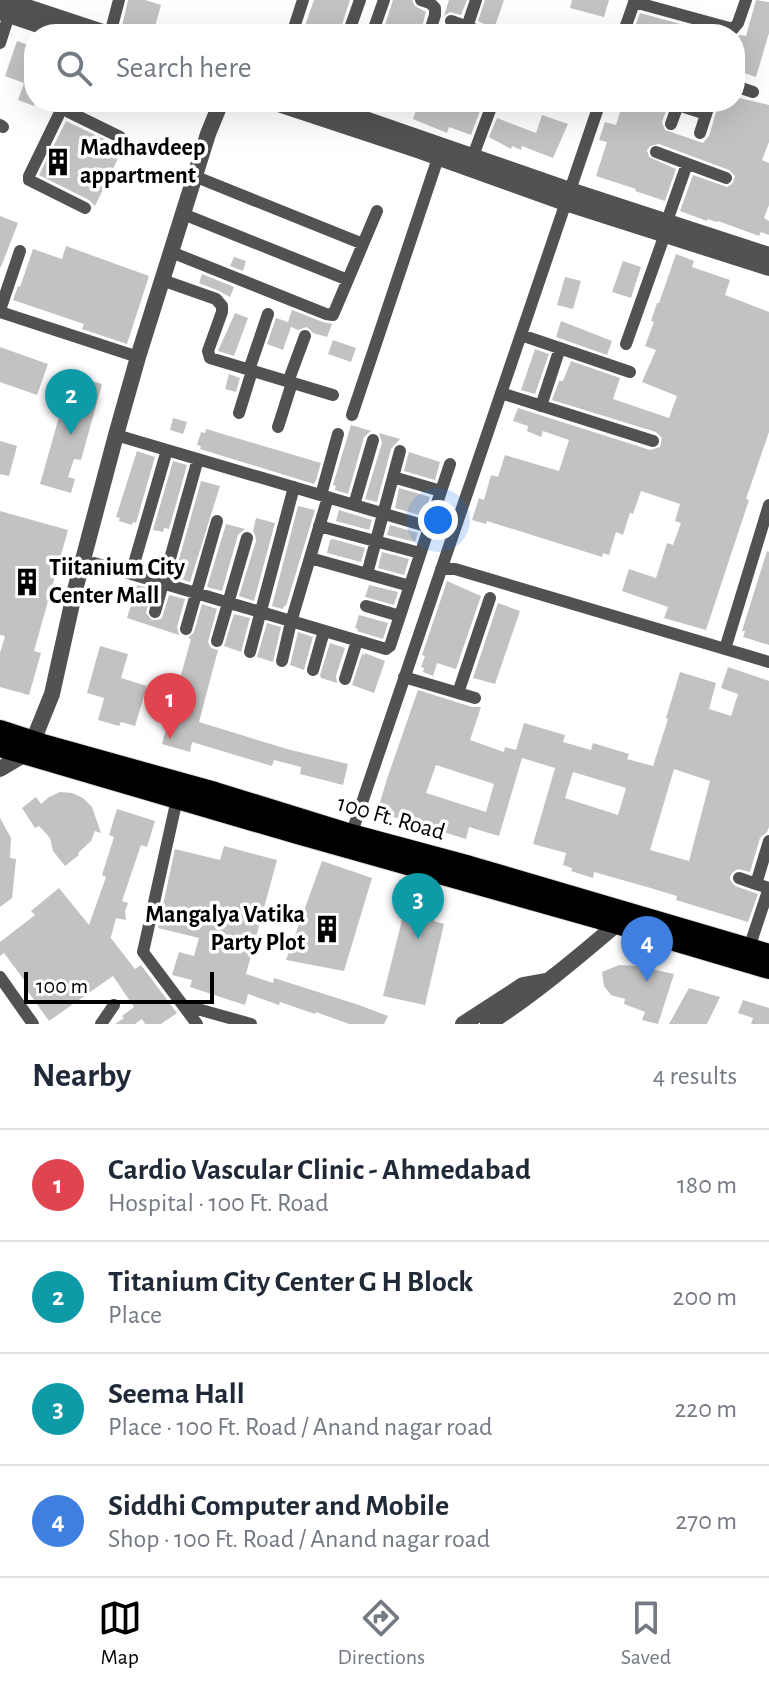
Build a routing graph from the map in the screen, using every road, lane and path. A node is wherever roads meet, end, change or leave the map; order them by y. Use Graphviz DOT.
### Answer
graph roads {
  1 [pos="119,0"];
  2 [pos="303,0"];
  3 [pos="360,0"];
  4 [pos="384,0"];
  5 [pos="421,0"];
  6 [pos="476,0"];
  7 [pos="746,0"];
  8 [pos="634,1"];
  9 [pos="7,7"];
  10 [pos="451,21"];
  11 [pos="44,24"];
  12 [pos="66,24"];
  13 [pos="113,24"];
  14 [pos="295,24"];
  15 [pos="352,24"];
  16 [pos="376,24"];
  17 [pos="432,24"];
  18 [pos="459,24"];
  19 [pos="468,24"];
  20 [pos="626,24"];
  21 [pos="715,24"];
  22 [pos="737,24"];
  23 [pos="0,43"];
  24 [pos="745,89"];
  25 [pos="753,92"];
  26 [pos="60,112"];
  27 [pos="69,112"];
  28 [pos="217,112"];
  29 [pos="302,112"];
  30 [pos="349,112"];
  31 [pos="485,112"];
  32 [pos="597,112"];
  33 [pos="675,112"];
  34 [pos="707,112"];
  35 [pos="671,124"];
  36 [pos="700,133"];
  37 [pos="120,137"];
  38 [pos="656,152"];
  39 [pos="473,156"];
  40 [pos="438,158"];
  41 [pos="687,164"];
  42 [pos="194,176"];
  43 [pos="726,178"];
  44 [pos="568,196"];
  45 [pos="85,208"];
  46 [pos="377,211"];
  47 [pos="183,214"];
  48 [pos="666,228"];
  49 [pos="363,244"];
  50 [pos="726,247"];
  51 [pos="20,251"];
  52 [pos="171,252"];
  53 [pos="769,255"];
  54 [pos="769,268"];
  55 [pos="162,280"];
  56 [pos="348,280"];
  57 [pos="0,311"];
  58 [pos="268,314"];
  59 [pos="521,335"];
  60 [pos="305,336"];
  61 [pos="626,344"];
  62 [pos="560,348"];
  63 [pos="138,357"];
  64 [pos="251,371"];
  65 [pos="630,372"];
  66 [pos="290,382"];
  67 [pos="501,393"];
  68 [pos="333,395"];
  69 [pos="541,406"];
  70 [pos="239,413"];
  71 [pos="352,415"];
  72 [pos="278,427"];
  73 [pos="338,434"];
  74 [pos="116,435"];
  75 [pos="373,440"];
  76 [pos="653,441"];
  77 [pos="167,450"];
  78 [pos="400,451"];
  79 [pos="198,459"];
  80 [pos="450,464"];
  81 [pos="393,477"];
  82 [pos="294,487"];
  83 [pos="441,491"];
  84 [pos="324,496"];
  85 [pos="354,505"];
  86 [pos="769,505"];
  87 [pos="383,513"];
  88 [pos="217,521"];
  89 [pos="319,526"];
  90 [pos="429,527"];
  91 [pos="247,538"];
  92 [pos="376,541"];
  93 [pos="420,553"];
  94 [pos="310,558"];
  95 [pos="94,563"];
  96 [pos="441,569"];
  97 [pos="131,574"];
  98 [pos="367,574"];
  99 [pos="163,583"];
  100 [pos="410,586"];
  101 [pos="196,593"];
  102 [pos="490,598"];
  103 [pos="228,603"];
  104 [pos="366,606"];
  105 [pos="155,612"];
  106 [pos="260,612"];
  107 [pos="400,616"];
  108 [pos="291,622"];
  109 [pos="186,629"];
  110 [pos="324,631"];
  111 [pos="217,641"];
  112 [pos="357,641"];
  113 [pos="725,649"];
  114 [pos="250,652"];
  115 [pos="282,661"];
  116 [pos="769,662"];
  117 [pos="313,670"];
  118 [pos="404,677"];
  119 [pos="345,679"];
  120 [pos="458,693"];
  121 [pos="475,698"];
  122 [pos="0,730"];
  123 [pos="0,747"];
  124 [pos="29,748"];
  125 [pos="0,769"];
  126 [pos="177,799"];
  127 [pos="349,841"];
  128 [pos="769,841"];
  129 [pos="739,878"];
  130 [pos="764,887"];
  131 [pos="618,917"];
  132 [pos="749,948"];
  133 [pos="769,954"];
  134 [pos="769,969"];
  135 [pos="0,977"];
  136 [pos="546,981"];
  137 [pos="114,1005"];
  138 [pos="183,1005"];
  139 [pos="30,1023"];
  140 [pos="101,1024"];
  141 [pos="197,1024"];
  142 [pos="251,1024"];
  143 [pos="463,1024"];
  144 [pos="488,1024"];
  1 -- 13 [label="street"];
  2 -- 14 [label="street"];
  3 -- 15 [label="street"];
  4 -- 16 [label="street"];
  5 -- 17 [label="street"];
  6 -- 19 [label="street"];
  7 -- 22 [label="street"];
  8 -- 20 [label="street"];
  8 -- 21 [label="street"];
  9 -- 11 [label="street"];
  9 -- 12 [label="street"];
  9 -- 23 [label="street"];
  10 -- 18 [label="street"];
  24 -- 25 [label="street"];
  26 -- 45 [label="street"];
  27 -- 37 [label="street"];
  28 -- 42 [label="street"];
  29 -- 40 [label="street"];
  30 -- 39 [label="street"];
  31 -- 39 [label="street"];
  32 -- 44 [label="street"];
  33 -- 35 [label="street"];
  34 -- 36 [label="street"];
  38 -- 41 [label="street"];
  39 -- 44 [label="street"];
  40 -- 44 [label="street"];
  40 -- 71 [label="street"];
  41 -- 43 [label="street"];
  41 -- 48 [label="street"];
  42 -- 47 [label="street"];
  42 -- 49 [label="street"];
  44 -- 48 [label="street"];
  44 -- 59 [label="street"];
  46 -- 49 [label="street"];
  47 -- 52 [label="street"];
  47 -- 56 [label="street"];
  48 -- 50 [label="street"];
  48 -- 61 [label="street"];
  49 -- 56 [label="street"];
  50 -- 53 [label="street"];
  50 -- 54 [label="street"];
  51 -- 57 [label="street"];
  52 -- 55 [label="street"];
  52 -- 56 [label="street"];
  55 -- 63 [label="street"];
  55 -- 64 [label="street"];
  57 -- 63 [label="street"];
  58 -- 64 [label="street"];
  59 -- 62 [label="street"];
  59 -- 67 [label="street"];
  60 -- 66 [label="street"];
  62 -- 65 [label="street"];
  62 -- 69 [label="street"];
  63 -- 74 [label="street"];
  64 -- 66 [label="street"];
  64 -- 70 [label="street"];
  66 -- 68 [label="street"];
  66 -- 72 [label="street"];
  67 -- 69 [label="street"];
  67 -- 96 [label="street"];
  69 -- 76 [label="street"];
  73 -- 84 [label="street"];
  74 -- 77 [label="street"];
  74 -- 124 [label="street"];
  75 -- 85 [label="street"];
  77 -- 79 [label="street"];
  77 -- 97 [label="street"];
  78 -- 81 [label="street"];
  79 -- 82 [label="street"];
  79 -- 99 [label="street"];
  80 -- 83 [label="street"];
  81 -- 83 [label="street"];
  81 -- 87 [label="street"];
  82 -- 84 [label="street"];
  82 -- 106 [label="street"];
  83 -- 90 [label="street"];
  84 -- 85 [label="street"];
  84 -- 89 [label="street"];
  85 -- 87 [label="street"];
  86 -- 113 [label="street"];
  87 -- 90 [label="street"];
  87 -- 92 [label="street"];
  88 -- 101 [label="street"];
  89 -- 92 [label="street"];
  89 -- 94 [label="street"];
  90 -- 93 [label="street"];
  91 -- 103 [label="street"];
  92 -- 93 [label="street"];
  92 -- 98 [label="street"];
  93 -- 100 [label="street"];
  94 -- 98 [label="street"];
  94 -- 108 [label="street"];
  95 -- 97 [label="street"];
  96 -- 113 [label="street"];
  96 -- 118 [label="street"];
  97 -- 99 [label="street"];
  98 -- 100 [label="street"];
  99 -- 101 [label="street"];
  99 -- 105 [label="street"];
  100 -- 107 [label="street"];
  101 -- 103 [label="street"];
  101 -- 109 [label="street"];
  102 -- 120 [label="street"];
  103 -- 106 [label="street"];
  103 -- 111 [label="street"];
  104 -- 107 [label="street"];
  106 -- 108 [label="street"];
  106 -- 114 [label="street"];
  107 -- 112 [label="street"];
  108 -- 110 [label="street"];
  108 -- 115 [label="street"];
  110 -- 112 [label="street"];
  110 -- 117 [label="street"];
  112 -- 119 [label="street"];
  113 -- 116 [label="street"];
  118 -- 120 [label="street"];
  118 -- 127 [label="street"];
  120 -- 121 [label="street"];
  122 -- 124 [label="main road, 100 Ft. Road"];
  123 -- 124 [label="main road"];
  124 -- 125 [label="street"];
  124 -- 126 [label="main road"];
  124 -- 127 [label="main road, 100 Ft. Road"];
  126 -- 127 [label="main road"];
  126 -- 138 [label="street"];
  127 -- 131 [label="main road, 100 Ft. Road"];
  128 -- 130 [label="street"];
  129 -- 130 [label="street"];
  130 -- 132 [label="street"];
  131 -- 132 [label="main road, 100 Ft. Road"];
  131 -- 134 [label="main road"];
  131 -- 136 [label="street"];
  132 -- 133 [label="main road, 100 Ft. Road"];
  135 -- 139 [label="street"];
  136 -- 143 [label="street"];
  136 -- 144 [label="street"];
  137 -- 140 [label="street"];
  138 -- 141 [label="street"];
  138 -- 142 [label="street"];
}
